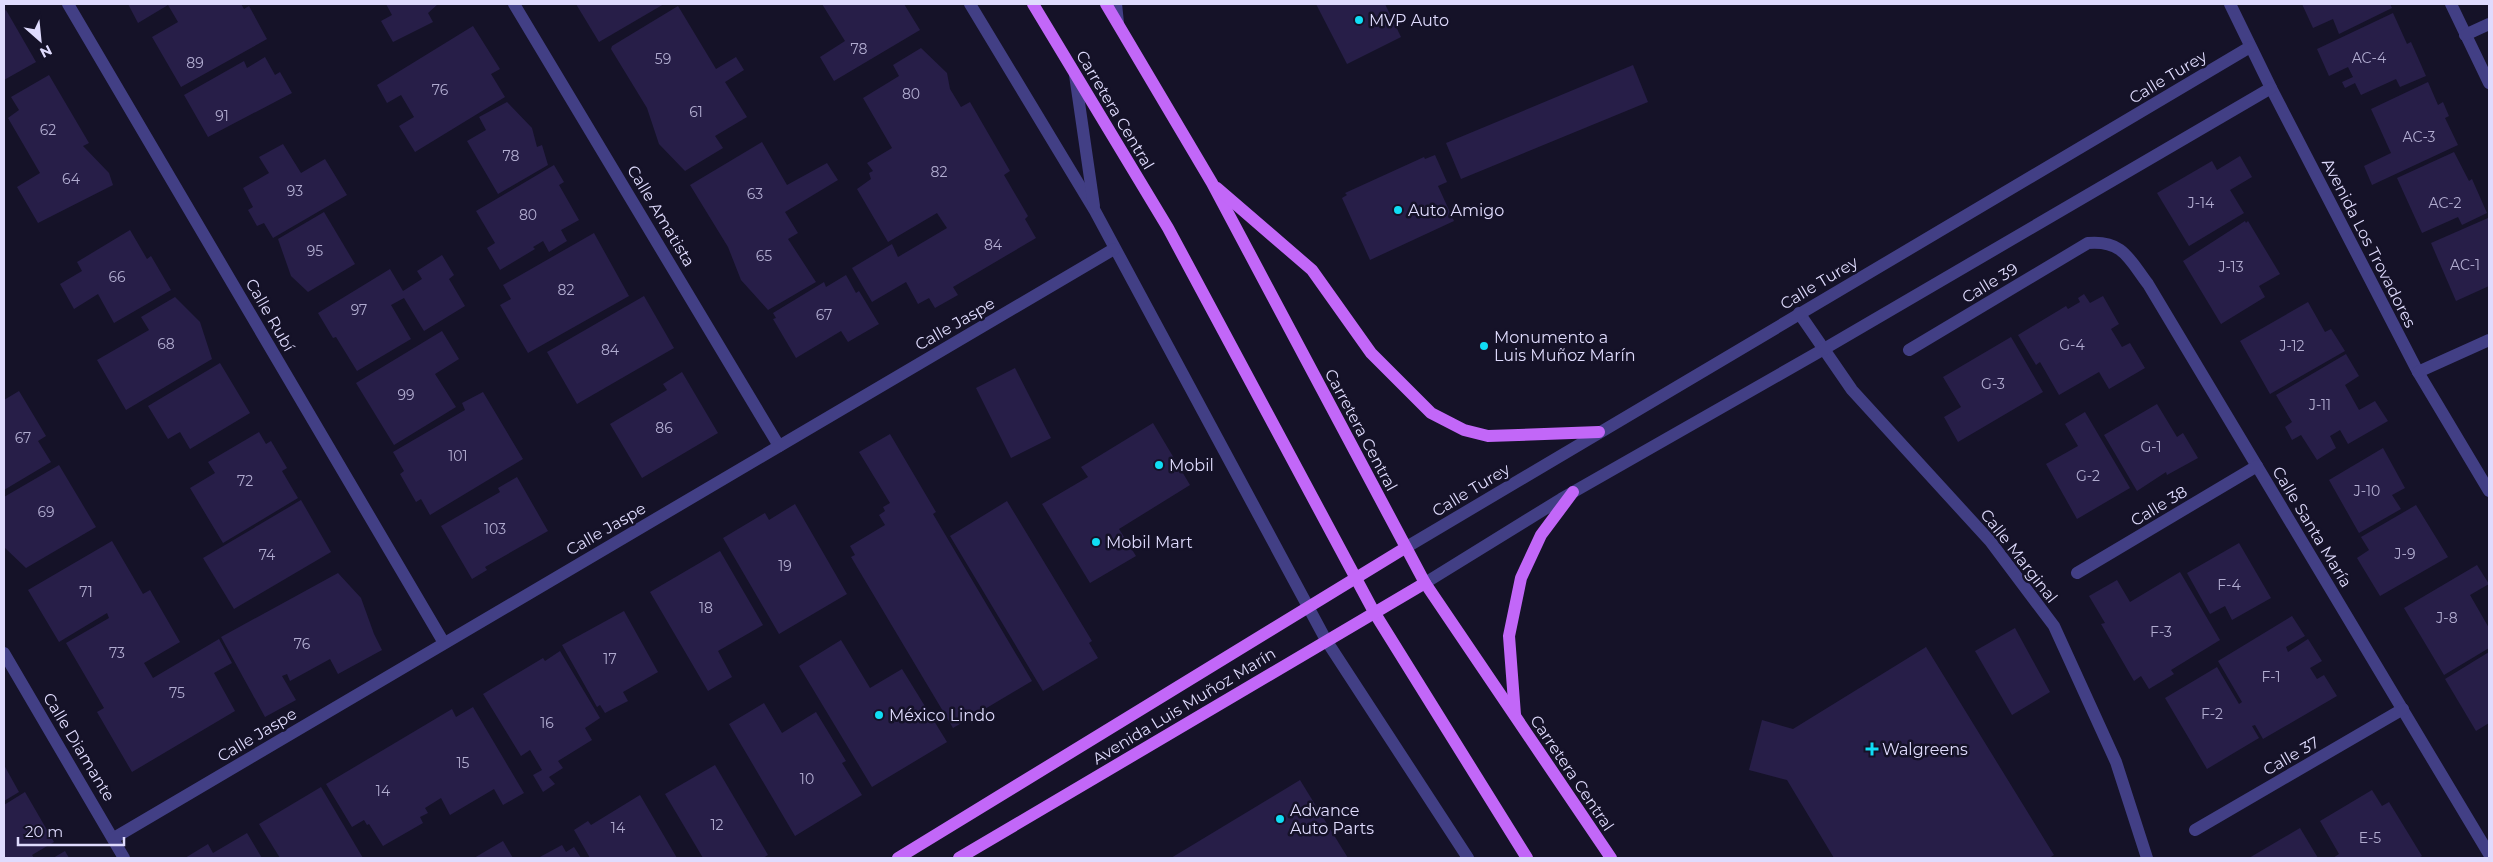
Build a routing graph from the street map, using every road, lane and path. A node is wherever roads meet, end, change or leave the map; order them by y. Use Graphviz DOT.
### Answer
graph roads {
  1 [pos="68,4"];
  2 [pos="514,4"];
  3 [pos="970,4"];
  4 [pos="1033,4"];
  5 [pos="1106,4"];
  6 [pos="1116,4"];
  7 [pos="2230,4"];
  8 [pos="2451,4"];
  9 [pos="1118,23"];
  10 [pos="2489,24"];
  11 [pos="2465,35"];
  12 [pos="2250,47"];
  13 [pos="1075,75"];
  14 [pos="2489,83"];
  15 [pos="2271,88"];
  16 [pos="1212,183"];
  17 [pos="1095,211"];
  18 [pos="2088,243"];
  19 [pos="1114,249"];
  20 [pos="1799,313"];
  21 [pos="2489,340"];
  22 [pos="1824,349"];
  23 [pos="1909,350"];
  24 [pos="2418,372"];
  25 [pos="1599,432"];
  26 [pos="779,446"];
  27 [pos="2257,466"];
  28 [pos="2489,491"];
  29 [pos="1573,492"];
  30 [pos="1405,548"];
  31 [pos="2077,573"];
  32 [pos="1356,578"];
  33 [pos="1425,583"];
  34 [pos="1309,607"];
  35 [pos="1374,612"];
  36 [pos="1326,640"];
  37 [pos="444,643"];
  38 [pos="4,653"];
  39 [pos="2403,709"];
  40 [pos="1515,718"];
  41 [pos="2195,830"];
  42 [pos="114,838"];
  43 [pos="2489,854"];
  44 [pos="2147,856"];
  45 [pos="124,858"];
  46 [pos="898,858"];
  47 [pos="959,858"];
  48 [pos="1468,858"];
  49 [pos="1527,858"];
  50 [pos="1611,858"];
  1 -- 37 [label="street, Calle Rubí"];
  2 -- 26 [label="street, Calle Amatista"];
  3 -- 17 [label="street"];
  4 -- 13 [label="main road, Carretera Central"];
  5 -- 9 [label="main road, Carretera Central"];
  6 -- 9 [label="street"];
  7 -- 12 [label="street, Avenida Los Trovadores"];
  8 -- 11 [label="street"];
  9 -- 16 [label="main road, Carretera Central"];
  10 -- 11 [label="street"];
  11 -- 14 [label="street"];
  12 -- 15 [label="street, Avenida Los Trovadores"];
  12 -- 20 [label="street, Calle Turey"];
  13 -- 17 [label="street"];
  13 -- 32 [label="main road, Carretera Central"];
  15 -- 22 [label="street"];
  15 -- 24 [label="street, Avenida Los Trovadores"];
  16 -- 25 [label="main road"];
  16 -- 30 [label="main road, Carretera Central"];
  17 -- 19 [label="street"];
  18 -- 23 [label="street, Calle 39"];
  18 -- 27 [label="street, Calle Santa María"];
  19 -- 26 [label="street, Calle Jaspe"];
  19 -- 34 [label="street"];
  20 -- 22 [label="street, Calle Marginal"];
  20 -- 25 [label="street, Calle Turey"];
  21 -- 24 [label="street"];
  22 -- 29 [label="street"];
  22 -- 44 [label="street, Calle Marginal"];
  24 -- 28 [label="street, Avenida Los Trovadores"];
  25 -- 30 [label="street, Calle Turey"];
  26 -- 37 [label="street, Calle Jaspe"];
  27 -- 31 [label="street, Calle 38"];
  27 -- 39 [label="street, Calle Santa María"];
  29 -- 33 [label="street"];
  29 -- 40 [label="main road"];
  30 -- 32 [label="main road"];
  30 -- 33 [label="main road, Carretera Central"];
  32 -- 34 [label="main road"];
  32 -- 35 [label="main road, Carretera Central"];
  33 -- 35 [label="main road, Avenida Luis Muñoz Marín"];
  33 -- 40 [label="main road, Carretera Central"];
  34 -- 36 [label="street"];
  34 -- 46 [label="main road"];
  35 -- 36 [label="main road, Avenida Luis Muñoz Marín"];
  35 -- 49 [label="main road, Carretera Central"];
  36 -- 47 [label="main road, Avenida Luis Muñoz Marín"];
  36 -- 48 [label="street"];
  37 -- 42 [label="street, Calle Jaspe"];
  38 -- 42 [label="street, Calle Diamante"];
  39 -- 41 [label="street, Calle 37"];
  39 -- 43 [label="street, Calle Santa María"];
  40 -- 50 [label="main road, Carretera Central"];
  42 -- 45 [label="street, Calle Diamante"];
}
